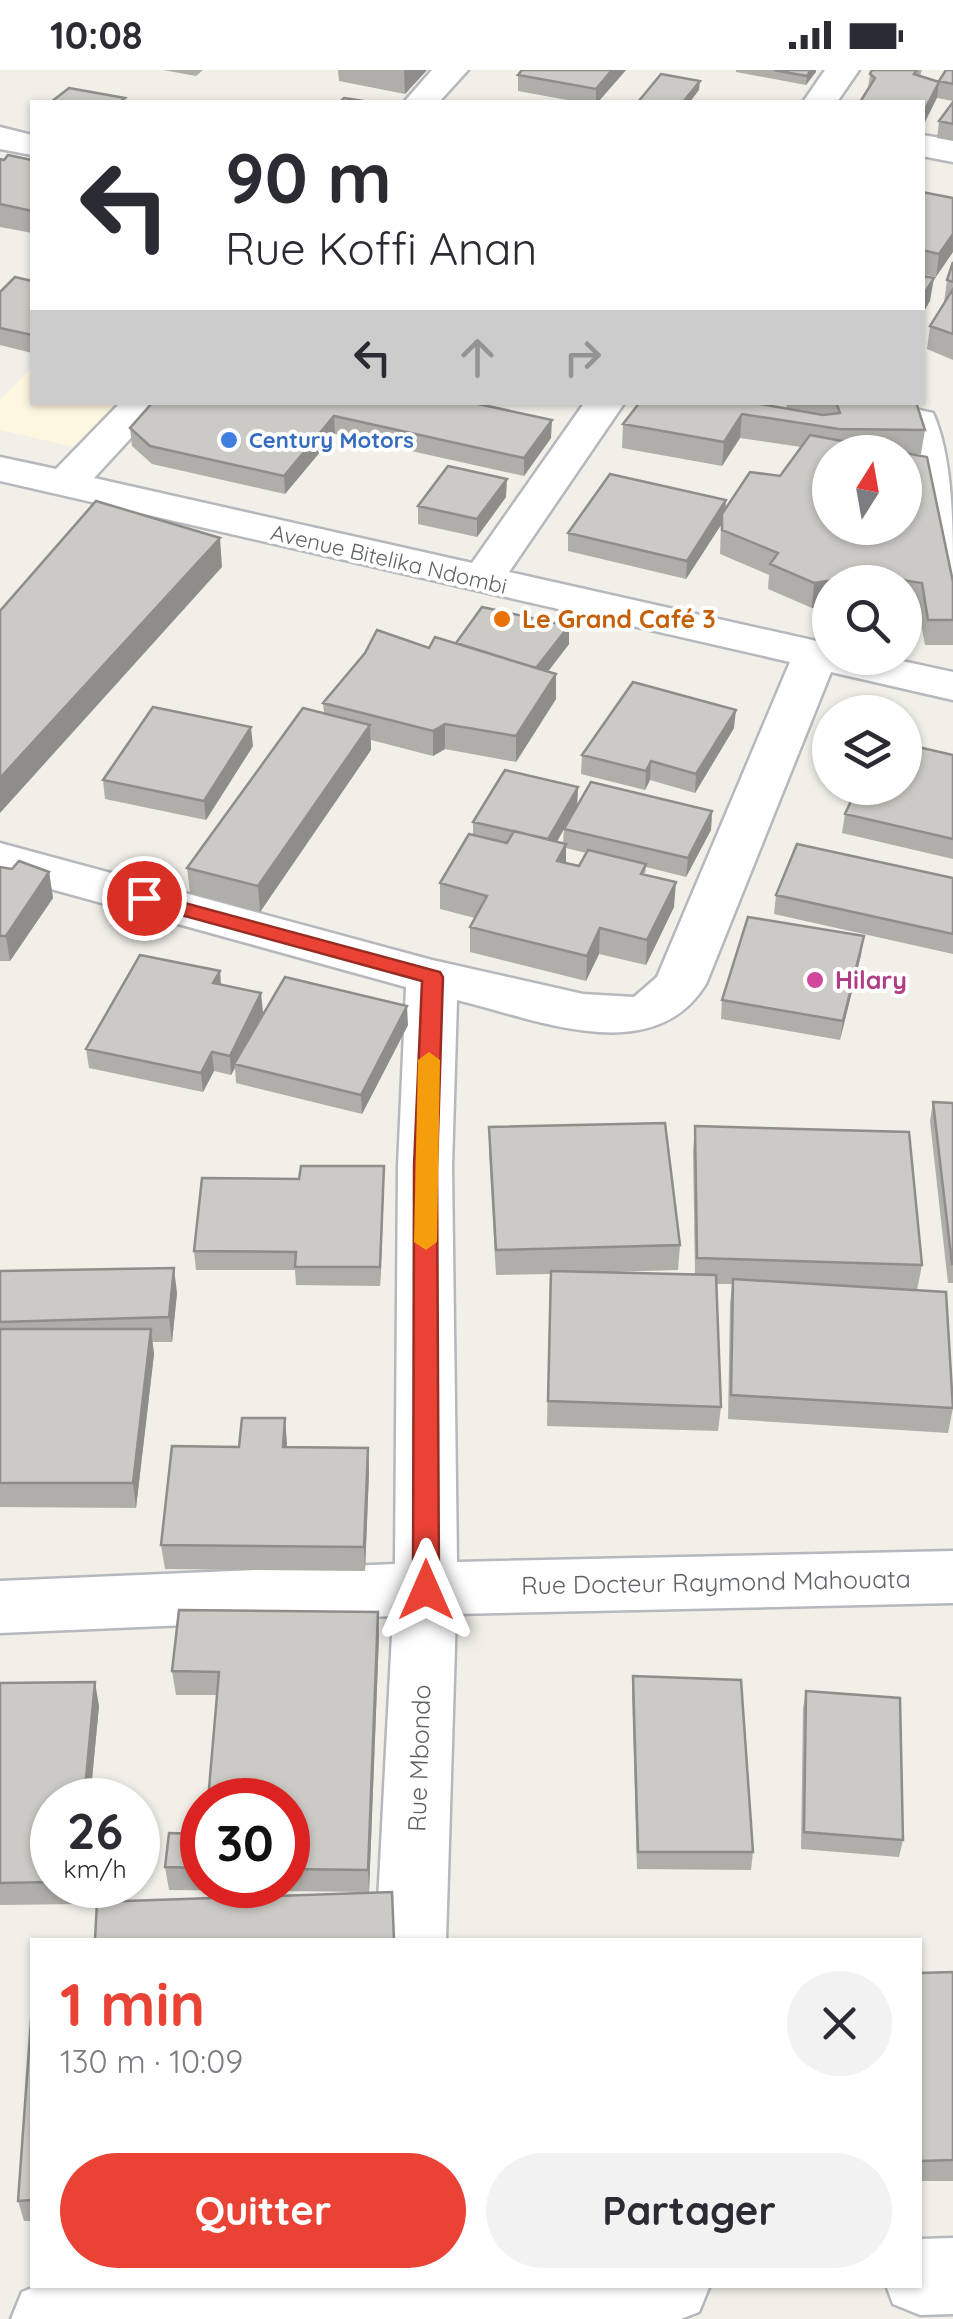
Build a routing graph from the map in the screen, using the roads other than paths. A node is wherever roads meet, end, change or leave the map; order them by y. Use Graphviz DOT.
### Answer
graph roads {
  1 [pos="451,70"];
  2 [pos="842,70"];
  3 [pos="423,100"];
  4 [pos="821,100"];
  5 [pos="0,138"];
  6 [pos="30,145"];
  7 [pos="925,146"];
  8 [pos="953,151"];
  9 [pos="141,405"];
  10 [pos="603,405"];
  11 [pos="920,422"];
  12 [pos="0,469"];
  13 [pos="66,484"];
  14 [pos="953,566"];
  15 [pos="482,580"];
  16 [pos="812,655"];
  17 [pos="812,663"];
  18 [pos="902,675"];
  19 [pos="953,686"];
  20 [pos="0,859"];
  21 [pos="432,977"];
  22 [pos="953,1577"];
  23 [pos="426,1590"];
  24 [pos="0,1607"];
  25 [pos="411,1938"];
  26 [pos="953,2276"];
  27 [pos="922,2277"];
  28 [pos="650,2288"];
  29 [pos="396,2289"];
  30 [pos="532,2304"];
  31 [pos="49,2319"];
  1 -- 3 [label="street"];
  2 -- 4 [label="street"];
  5 -- 6 [label="street"];
  7 -- 8 [label="street"];
  9 -- 13 [label="street"];
  10 -- 15 [label="street"];
  11 -- 14 [label="street"];
  12 -- 13 [label="street, Avenue Bitelika Ndombi"];
  13 -- 15 [label="street, Avenue Bitelika Ndombi"];
  15 -- 16 [label="street, Avenue Bitelika Ndombi"];
  17 -- 21 [label="street"];
  18 -- 19 [label="street, Avenue Bitelika Ndombi"];
  20 -- 21 [label="street"];
  21 -- 23 [label="street, Rue Mbondo"];
  22 -- 23 [label="street, Rue Docteur Raymond Mahouata"];
  23 -- 24 [label="street, Rue Docteur Raymond Mahouata"];
  23 -- 25 [label="street, Rue Mbondo"];
  26 -- 27 [label="street"];
  28 -- 30 [label="street"];
  29 -- 30 [label="street"];
  29 -- 31 [label="street"];
}
